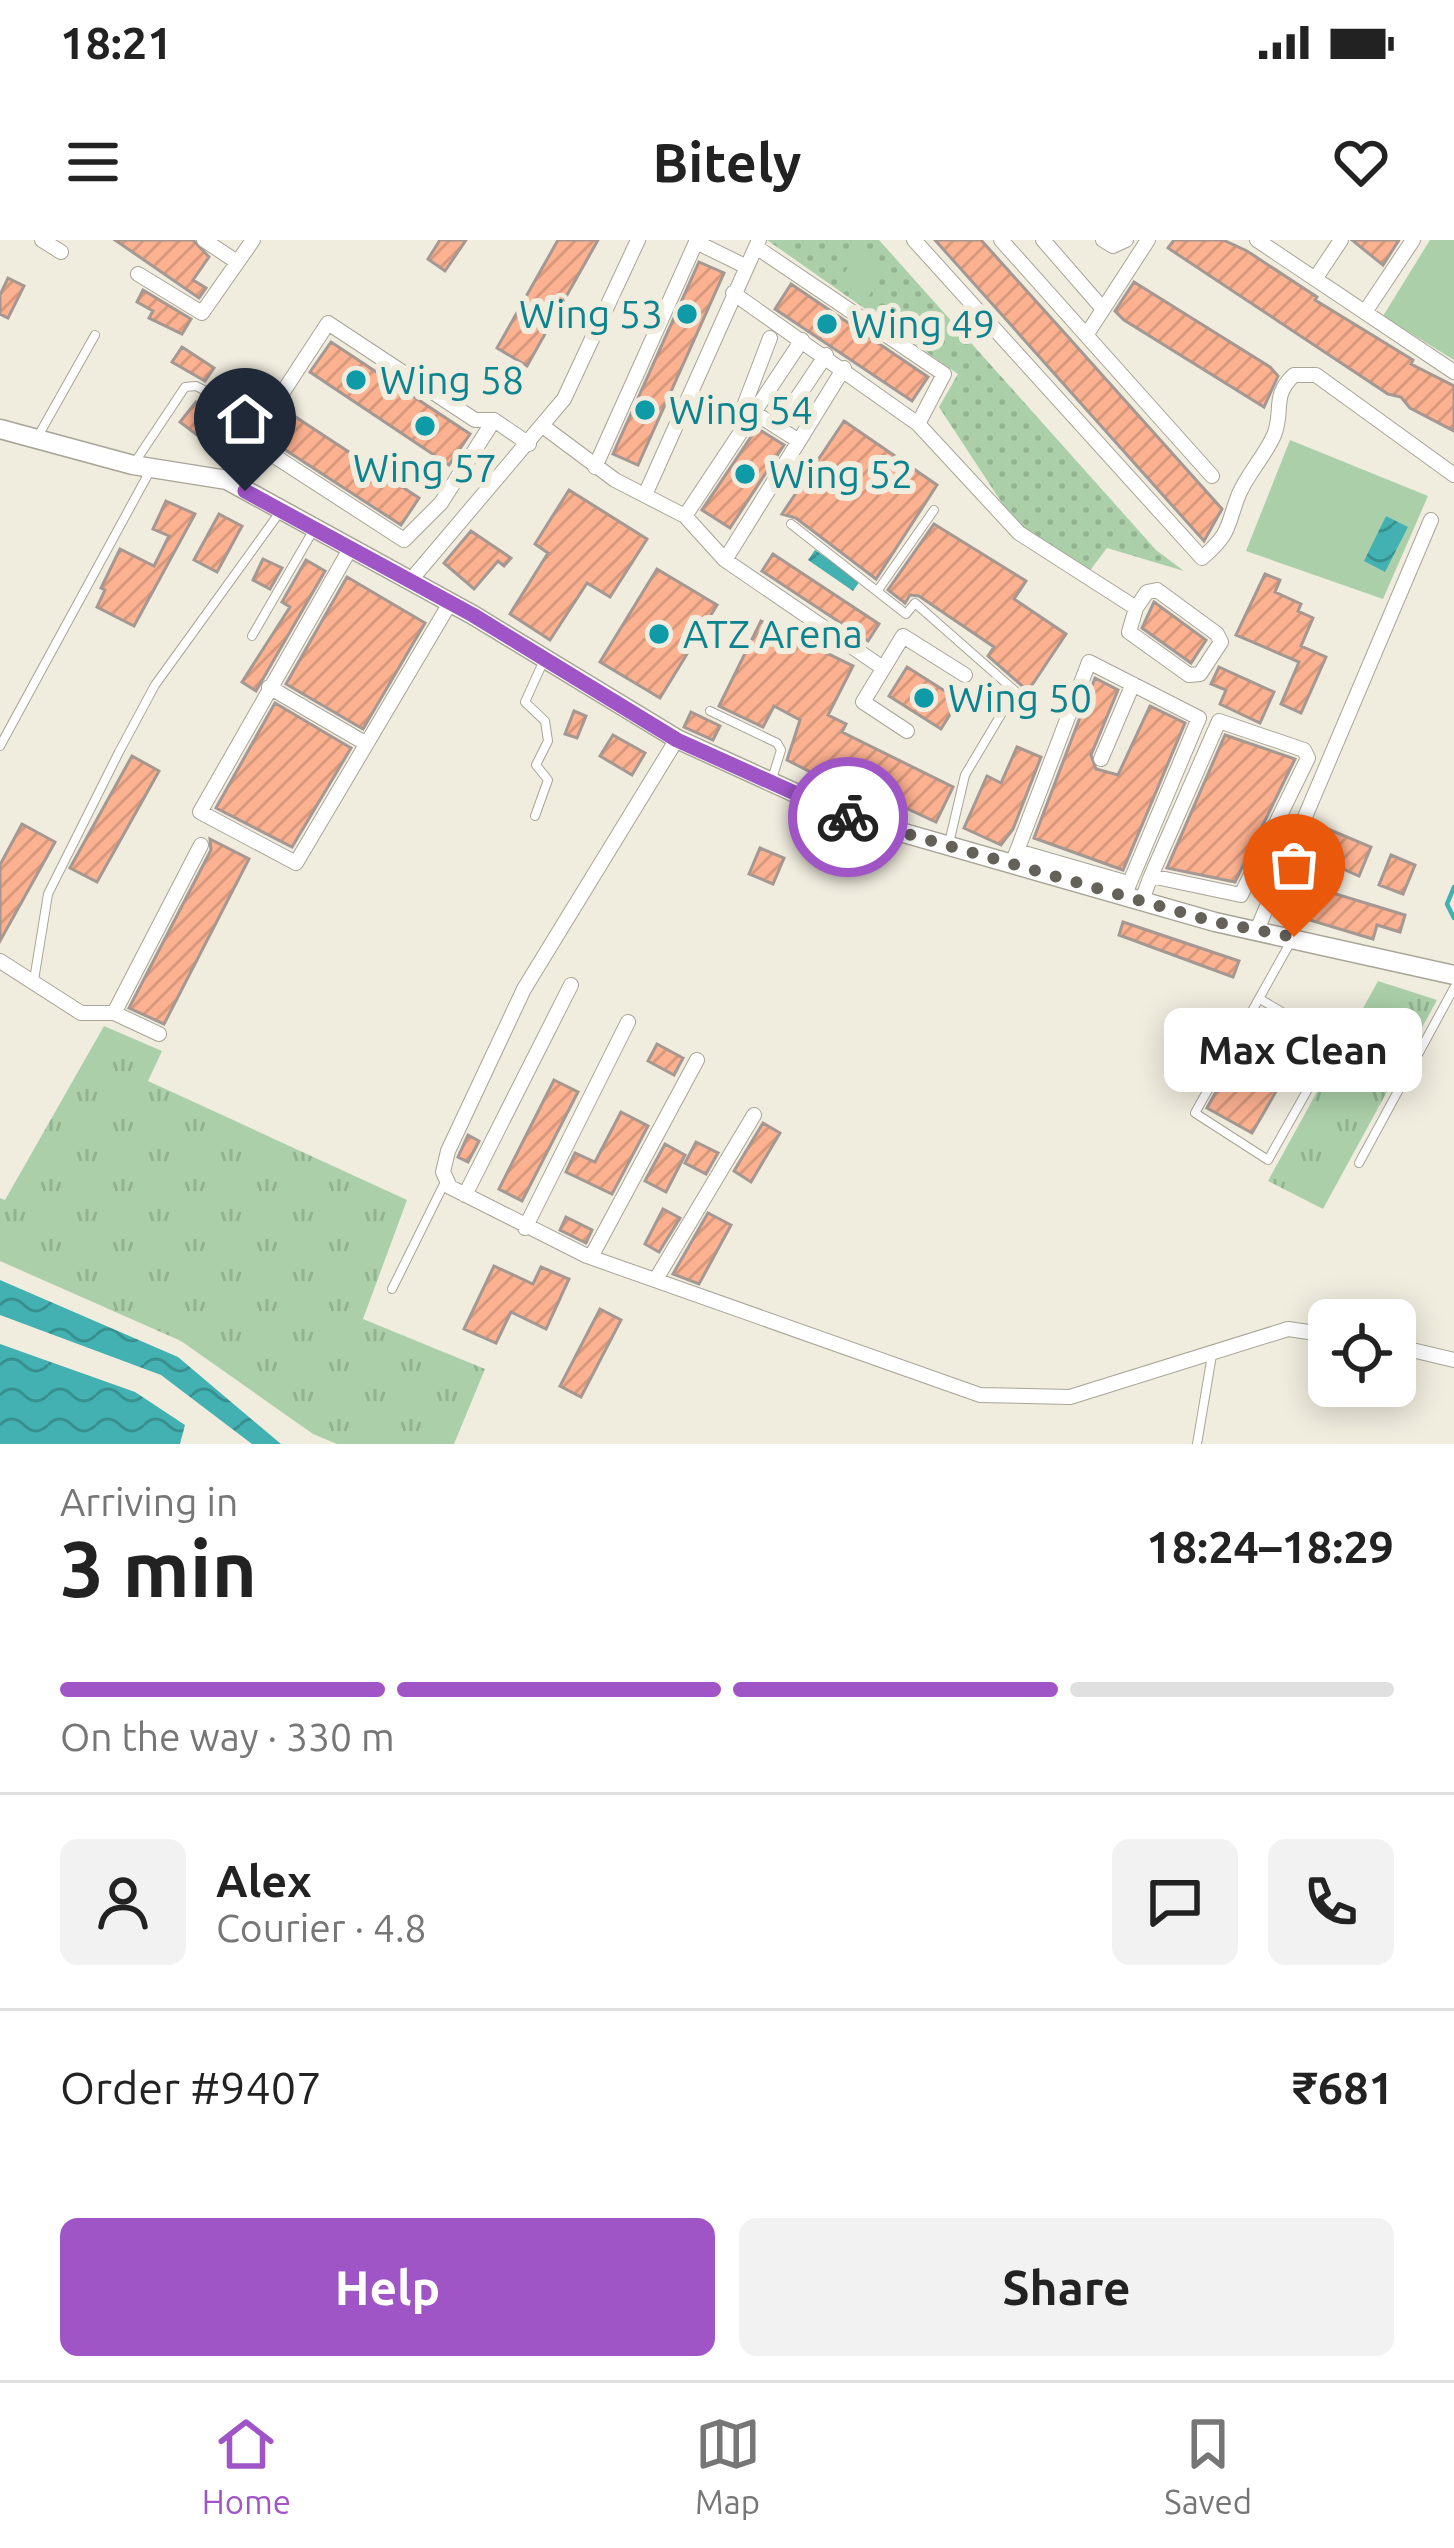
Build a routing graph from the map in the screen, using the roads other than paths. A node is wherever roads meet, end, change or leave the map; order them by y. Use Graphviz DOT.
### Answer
graph roads {
  1 [pos="43,240"];
  2 [pos="205,240"];
  3 [pos="253,240"];
  4 [pos="638,240"];
  5 [pos="914,240"];
  6 [pos="1001,240"];
  7 [pos="1042,240"];
  8 [pos="1103,240"];
  9 [pos="1126,240"];
  10 [pos="1148,240"];
  11 [pos="1257,240"];
  12 [pos="1341,240"];
  13 [pos="1413,240"];
  14 [pos="697,241"];
  15 [pos="757,244"];
  16 [pos="61,252"];
  17 [pos="237,262"];
  18 [pos="747,267"];
  19 [pos="138,274"];
  20 [pos="1315,279"];
  21 [pos="733,293"];
  22 [pos="1103,309"];
  23 [pos="1365,312"];
  24 [pos="1087,334"];
  25 [pos="95,335"];
  26 [pos="770,338"];
  27 [pos="802,340"];
  28 [pos="826,356"];
  29 [pos="844,368"];
  30 [pos="1454,372"];
  31 [pos="250,414"];
  32 [pos="751,414"];
  33 [pos="785,416"];
  34 [pos="494,420"];
  35 [pos="918,424"];
  36 [pos="544,427"];
  37 [pos="0,430"];
  38 [pos="799,441"];
  39 [pos="35,442"];
  40 [pos="529,444"];
  41 [pos="143,466"];
  42 [pos="596,467"];
  43 [pos="1212,476"];
  44 [pos="1454,476"];
  45 [pos="644,495"];
  46 [pos="934,510"];
  47 [pos="280,512"];
  48 [pos="685,516"];
  49 [pos="1431,520"];
  50 [pos="791,524"];
  51 [pos="314,530"];
  52 [pos="350,549"];
  53 [pos="725,560"];
  54 [pos="410,581"];
  55 [pos="878,590"];
  56 [pos="450,603"];
  57 [pos="1136,608"];
  58 [pos="252,636"];
  59 [pos="544,659"];
  60 [pos="883,668"];
  61 [pos="965,675"];
  62 [pos="1133,684"];
  63 [pos="269,687"];
  64 [pos="710,711"];
  65 [pos="907,731"];
  66 [pos="677,740"];
  67 [pos="365,743"];
  68 [pos="0,746"];
  69 [pos="1101,759"];
  70 [pos="771,782"];
  71 [pos="535,815"];
  72 [pos="201,845"];
  73 [pos="948,846"];
  74 [pos="1014,858"];
  75 [pos="1150,876"];
  76 [pos="1132,892"];
  77 [pos="1257,930"];
  78 [pos="1294,937"];
  79 [pos="0,961"];
  80 [pos="1454,975"];
  81 [pos="34,982"];
  82 [pos="571,985"];
  83 [pos="1454,988"];
  84 [pos="1260,999"];
  85 [pos="114,1013"];
  86 [pos="628,1022"];
  87 [pos="159,1034"];
  88 [pos="697,1060"];
  89 [pos="754,1115"];
  90 [pos="1359,1163"];
  91 [pos="445,1182"];
  92 [pos="464,1195"];
  93 [pos="525,1228"];
  94 [pos="591,1257"];
  95 [pos="656,1279"];
  96 [pos="392,1289"];
  97 [pos="1308,1331"];
  98 [pos="1416,1351"];
  99 [pos="1212,1353"];
  100 [pos="1454,1360"];
  101 [pos="1197,1444"];
  1 -- 16 [label="street"];
  2 -- 17 [label="street"];
  3 -- 17 [label="street"];
  4 -- 36 [label="street"];
  5 -- 44 [label="street"];
  6 -- 24 [label="street"];
  7 -- 22 [label="street"];
  8 -- 9 [label="street"];
  10 -- 22 [label="street"];
  11 -- 20 [label="street"];
  12 -- 20 [label="street"];
  13 -- 23 [label="street"];
  14 -- 18 [label="street"];
  14 -- 42 [label="street"];
  15 -- 18 [label="street"];
  15 -- 35 [label="street"];
  17 -- 19 [label="street"];
  18 -- 21 [label="street"];
  20 -- 23 [label="street"];
  21 -- 27 [label="street"];
  21 -- 45 [label="street"];
  22 -- 24 [label="street"];
  23 -- 30 [label="street"];
  24 -- 43 [label="street"];
  25 -- 39 [label="lane"];
  26 -- 32 [label="street"];
  27 -- 28 [label="street"];
  27 -- 32 [label="street"];
  28 -- 29 [label="street"];
  28 -- 33 [label="street"];
  29 -- 35 [label="street"];
  29 -- 38 [label="street"];
  31 -- 41 [label="lane"];
  32 -- 38 [label="street"];
  32 -- 48 [label="street"];
  34 -- 34 [label="street"];
  34 -- 40 [label="street"];
  35 -- 57 [label="street"];
  36 -- 40 [label="street"];
  36 -- 42 [label="street"];
  37 -- 39 [label="street"];
  38 -- 53 [label="street"];
  39 -- 41 [label="street"];
  40 -- 54 [label="street"];
  41 -- 47 [label="street"];
  41 -- 68 [label="lane"];
  42 -- 45 [label="street"];
  45 -- 48 [label="street"];
  46 -- 55 [label="lane"];
  47 -- 51 [label="street"];
  47 -- 81 [label="lane"];
  48 -- 53 [label="street"];
  49 -- 77 [label="street"];
  50 -- 55 [label="lane"];
  51 -- 52 [label="street"];
  51 -- 58 [label="lane"];
  52 -- 54 [label="street"];
  52 -- 63 [label="street"];
  53 -- 60 [label="street"];
  54 -- 56 [label="street"];
  55 -- 73 [label="lane"];
  56 -- 59 [label="street"];
  56 -- 67 [label="street"];
  57 -- 57 [label="street"];
  59 -- 66 [label="street"];
  59 -- 71 [label="lane"];
  60 -- 61 [label="street"];
  60 -- 65 [label="street"];
  62 -- 69 [label="street"];
  62 -- 74 [label="street"];
  62 -- 76 [label="street"];
  63 -- 67 [label="street"];
  63 -- 67 [label="street"];
  64 -- 70 [label="lane"];
  66 -- 70 [label="street"];
  66 -- 91 [label="street"];
  70 -- 73 [label="street"];
  72 -- 85 [label="street"];
  73 -- 74 [label="street"];
  74 -- 76 [label="street"];
  75 -- 75 [label="street"];
  75 -- 76 [label="street"];
  76 -- 77 [label="street"];
  77 -- 78 [label="street"];
  78 -- 80 [label="street"];
  78 -- 84 [label="lane"];
  79 -- 81 [label="street"];
  81 -- 85 [label="street"];
  82 -- 92 [label="street"];
  83 -- 90 [label="lane"];
  84 -- 84 [label="lane"];
  85 -- 87 [label="street"];
  86 -- 93 [label="street"];
  88 -- 94 [label="street"];
  89 -- 95 [label="street"];
  91 -- 92 [label="street"];
  91 -- 96 [label="lane"];
  92 -- 93 [label="street"];
  93 -- 94 [label="street"];
  94 -- 95 [label="street"];
  95 -- 99 [label="street"];
  97 -- 99 [label="street"];
  98 -- 100 [label="street"];
  99 -- 101 [label="lane"];
}
